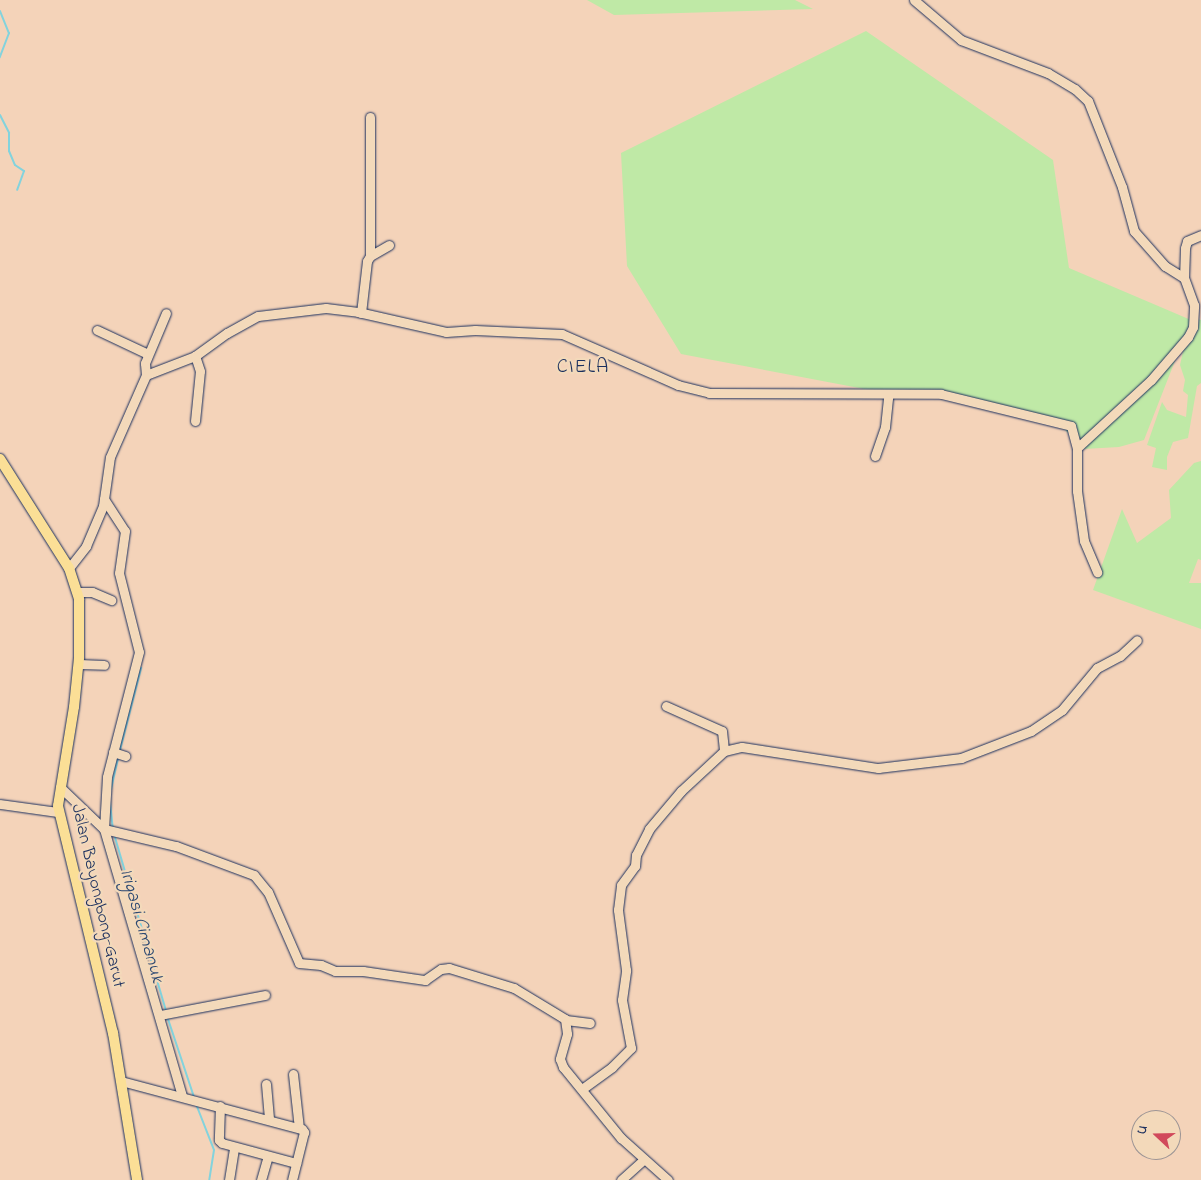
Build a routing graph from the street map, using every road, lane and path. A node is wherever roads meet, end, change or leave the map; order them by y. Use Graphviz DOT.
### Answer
graph roads {
  1 [pos="914,0"];
  2 [pos="370,116"];
  3 [pos="1201,235"];
  4 [pos="390,246"];
  5 [pos="370,256"];
  6 [pos="1184,278"];
  7 [pos="166,313"];
  8 [pos="360,313"];
  9 [pos="97,330"];
  10 [pos="148,354"];
  11 [pos="195,356"];
  12 [pos="146,375"];
  13 [pos="888,396"];
  14 [pos="195,421"];
  15 [pos="1077,448"];
  16 [pos="875,456"];
  17 [pos="0,459"];
  18 [pos="104,502"];
  19 [pos="69,568"];
  20 [pos="1097,572"];
  21 [pos="78,592"];
  22 [pos="110,600"];
  23 [pos="1137,640"];
  24 [pos="78,664"];
  25 [pos="104,665"];
  26 [pos="666,706"];
  27 [pos="724,751"];
  28 [pos="60,787"];
  29 [pos="0,804"];
  30 [pos="58,812"];
  31 [pos="108,830"];
  32 [pos="265,995"];
  33 [pos="163,1014"];
  34 [pos="566,1020"];
  35 [pos="590,1023"];
  36 [pos="293,1074"];
  37 [pos="121,1081"];
  38 [pos="266,1084"];
  39 [pos="582,1089"];
  40 [pos="184,1095"];
  41 [pos="220,1106"];
  42 [pos="269,1120"];
  43 [pos="300,1128"];
  44 [pos="234,1147"];
  45 [pos="268,1156"];
  46 [pos="644,1159"];
  47 [pos="296,1164"];
  48 [pos="137,1180"];
  49 [pos="229,1180"];
  50 [pos="260,1180"];
  51 [pos="292,1180"];
  52 [pos="621,1180"];
  53 [pos="668,1180"];
  1 -- 6 [label="street"];
  2 -- 5 [label="street"];
  3 -- 6 [label="street"];
  4 -- 5 [label="street"];
  5 -- 8 [label="street"];
  6 -- 15 [label="street"];
  7 -- 10 [label="street"];
  8 -- 11 [label="street"];
  8 -- 13 [label="street"];
  9 -- 10 [label="street"];
  10 -- 12 [label="street"];
  11 -- 12 [label="street"];
  11 -- 14 [label="street"];
  12 -- 18 [label="street"];
  13 -- 15 [label="street"];
  13 -- 16 [label="street"];
  15 -- 20 [label="street"];
  17 -- 19 [label="main road, Jalan Bayongbong-Garut"];
  18 -- 19 [label="street"];
  18 -- 31 [label="street"];
  19 -- 21 [label="main road, Jalan Bayongbong-Garut"];
  21 -- 22 [label="street"];
  21 -- 24 [label="main road, Jalan Bayongbong-Garut"];
  23 -- 27 [label="street"];
  24 -- 25 [label="street"];
  24 -- 28 [label="main road, Jalan Bayongbong-Garut"];
  26 -- 27 [label="street"];
  27 -- 39 [label="street"];
  28 -- 30 [label="main road, Jalan Bayongbong-Garut"];
  28 -- 31 [label="street"];
  29 -- 30 [label="street"];
  30 -- 37 [label="main road, Jalan Bayongbong-Garut"];
  31 -- 33 [label="street"];
  31 -- 34 [label="street"];
  32 -- 33 [label="street"];
  33 -- 40 [label="street"];
  34 -- 35 [label="street"];
  34 -- 39 [label="street"];
  36 -- 43 [label="street"];
  37 -- 40 [label="street"];
  37 -- 48 [label="main road, Jalan Bayongbong-Garut"];
  38 -- 42 [label="street"];
  39 -- 46 [label="street"];
  40 -- 41 [label="street"];
  41 -- 42 [label="street"];
  41 -- 44 [label="street"];
  42 -- 43 [label="street"];
  43 -- 47 [label="street"];
  44 -- 45 [label="street"];
  44 -- 49 [label="street"];
  45 -- 47 [label="street"];
  45 -- 50 [label="street"];
  46 -- 52 [label="street"];
  46 -- 53 [label="street"];
  47 -- 51 [label="street"];
}
